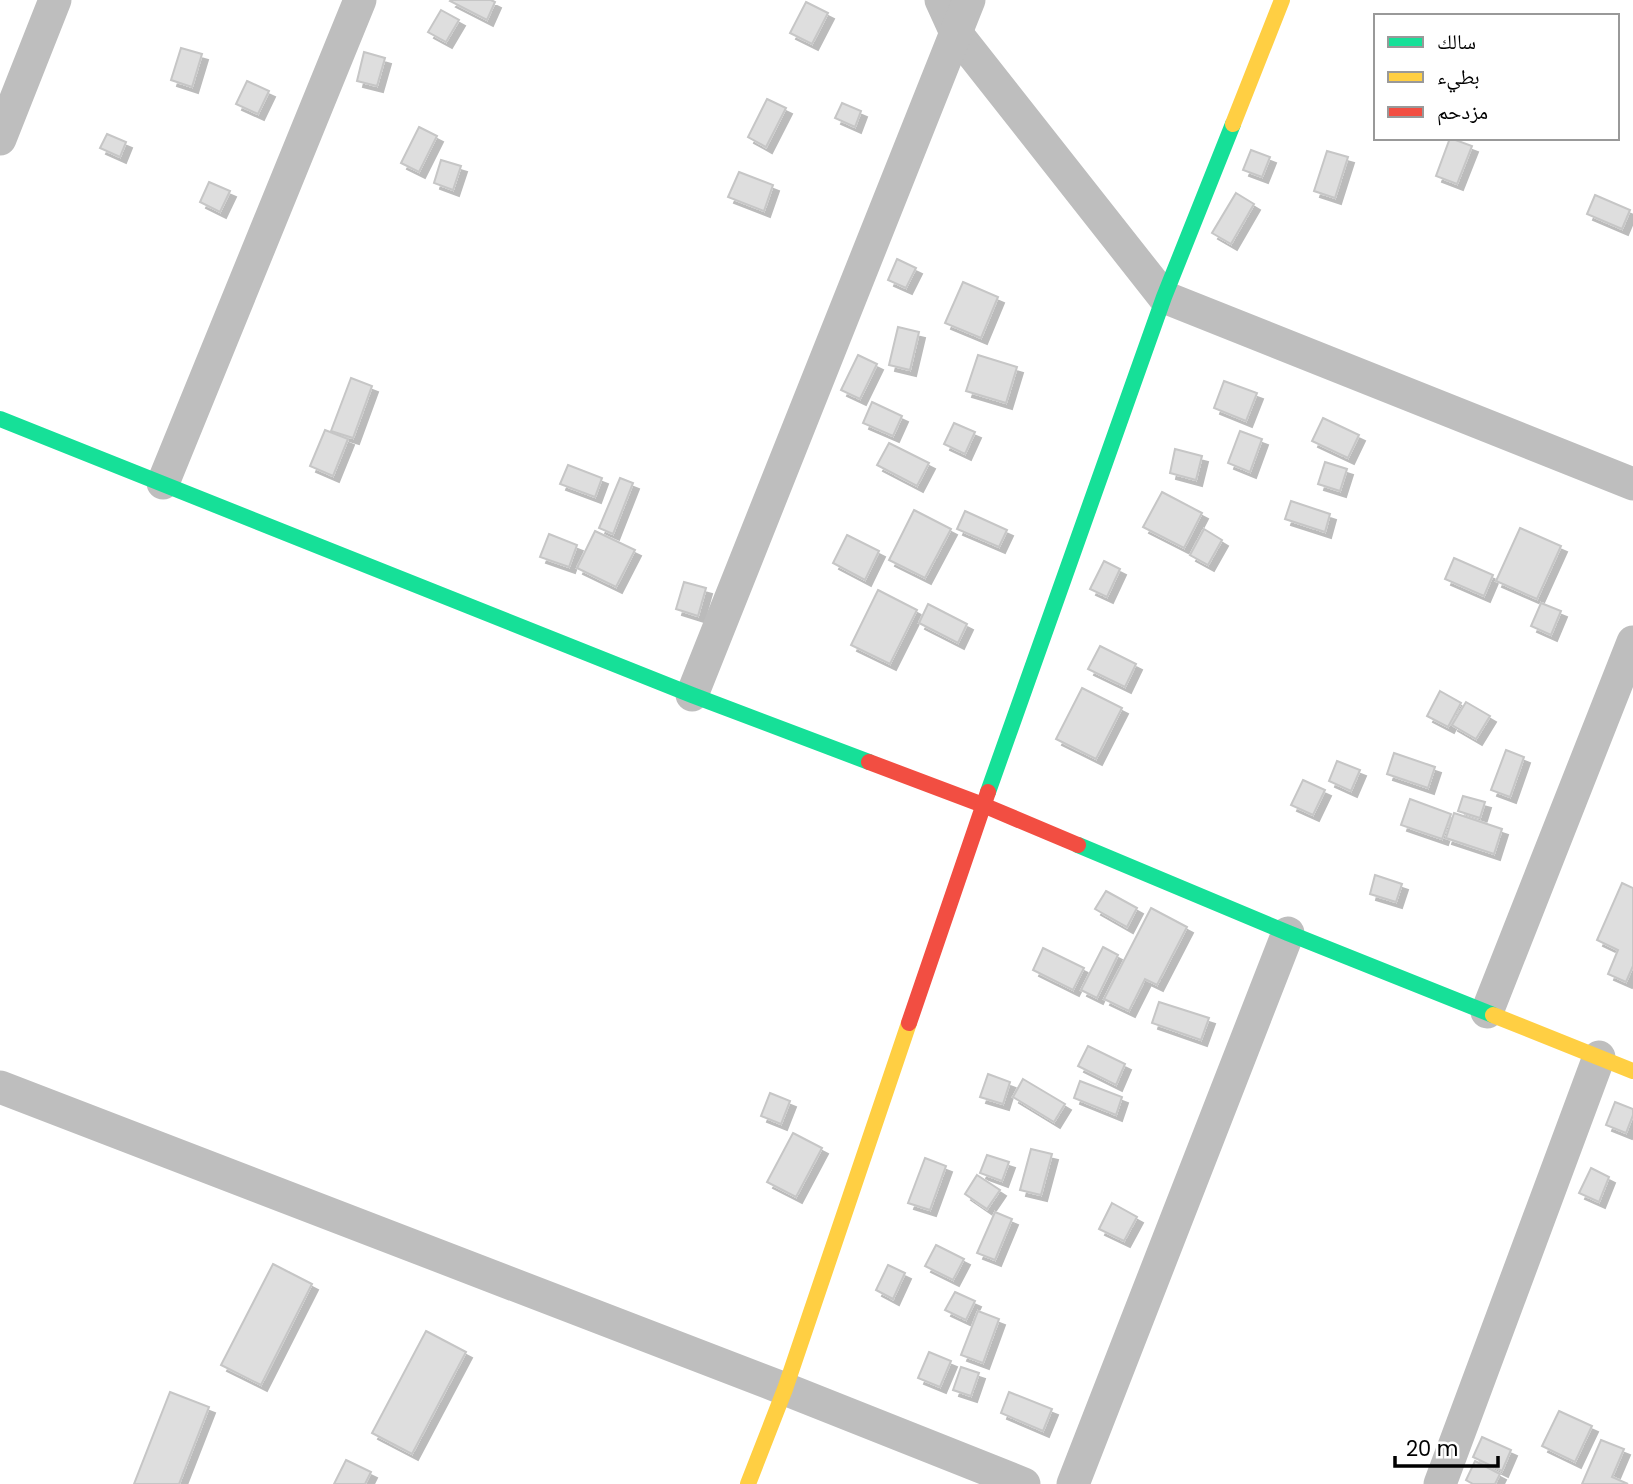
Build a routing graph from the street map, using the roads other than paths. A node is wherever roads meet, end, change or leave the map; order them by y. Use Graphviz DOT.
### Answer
graph roads {
  1 [pos="55,0"];
  2 [pos="360,0"];
  3 [pos="941,0"];
  4 [pos="969,0"];
  5 [pos="1282,0"];
  6 [pos="956,33"];
  7 [pos="0,139"];
  8 [pos="1164,298"];
  9 [pos="0,419"];
  10 [pos="163,484"];
  11 [pos="1633,484"];
  12 [pos="1633,642"];
  13 [pos="692,695"];
  14 [pos="983,805"];
  15 [pos="1288,933"];
  16 [pos="1487,1012"];
  17 [pos="1599,1057"];
  18 [pos="1633,1071"];
  19 [pos="0,1087"];
  20 [pos="785,1389"];
  21 [pos="748,1484"];
  22 [pos="1024,1484"];
  23 [pos="1073,1484"];
  24 [pos="1440,1484"];
  1 -- 7 [label="street"];
  2 -- 10 [label="street"];
  3 -- 6 [label="street"];
  4 -- 6 [label="street"];
  5 -- 8 [label="street"];
  6 -- 8 [label="street"];
  6 -- 13 [label="street"];
  8 -- 11 [label="street"];
  8 -- 14 [label="street"];
  9 -- 10 [label="street"];
  10 -- 13 [label="street"];
  12 -- 16 [label="street"];
  13 -- 14 [label="street"];
  14 -- 15 [label="street"];
  14 -- 20 [label="street"];
  15 -- 16 [label="street"];
  15 -- 23 [label="street"];
  16 -- 17 [label="street"];
  17 -- 18 [label="street"];
  17 -- 24 [label="street"];
  19 -- 20 [label="street"];
  20 -- 21 [label="street"];
  20 -- 22 [label="street"];
}
